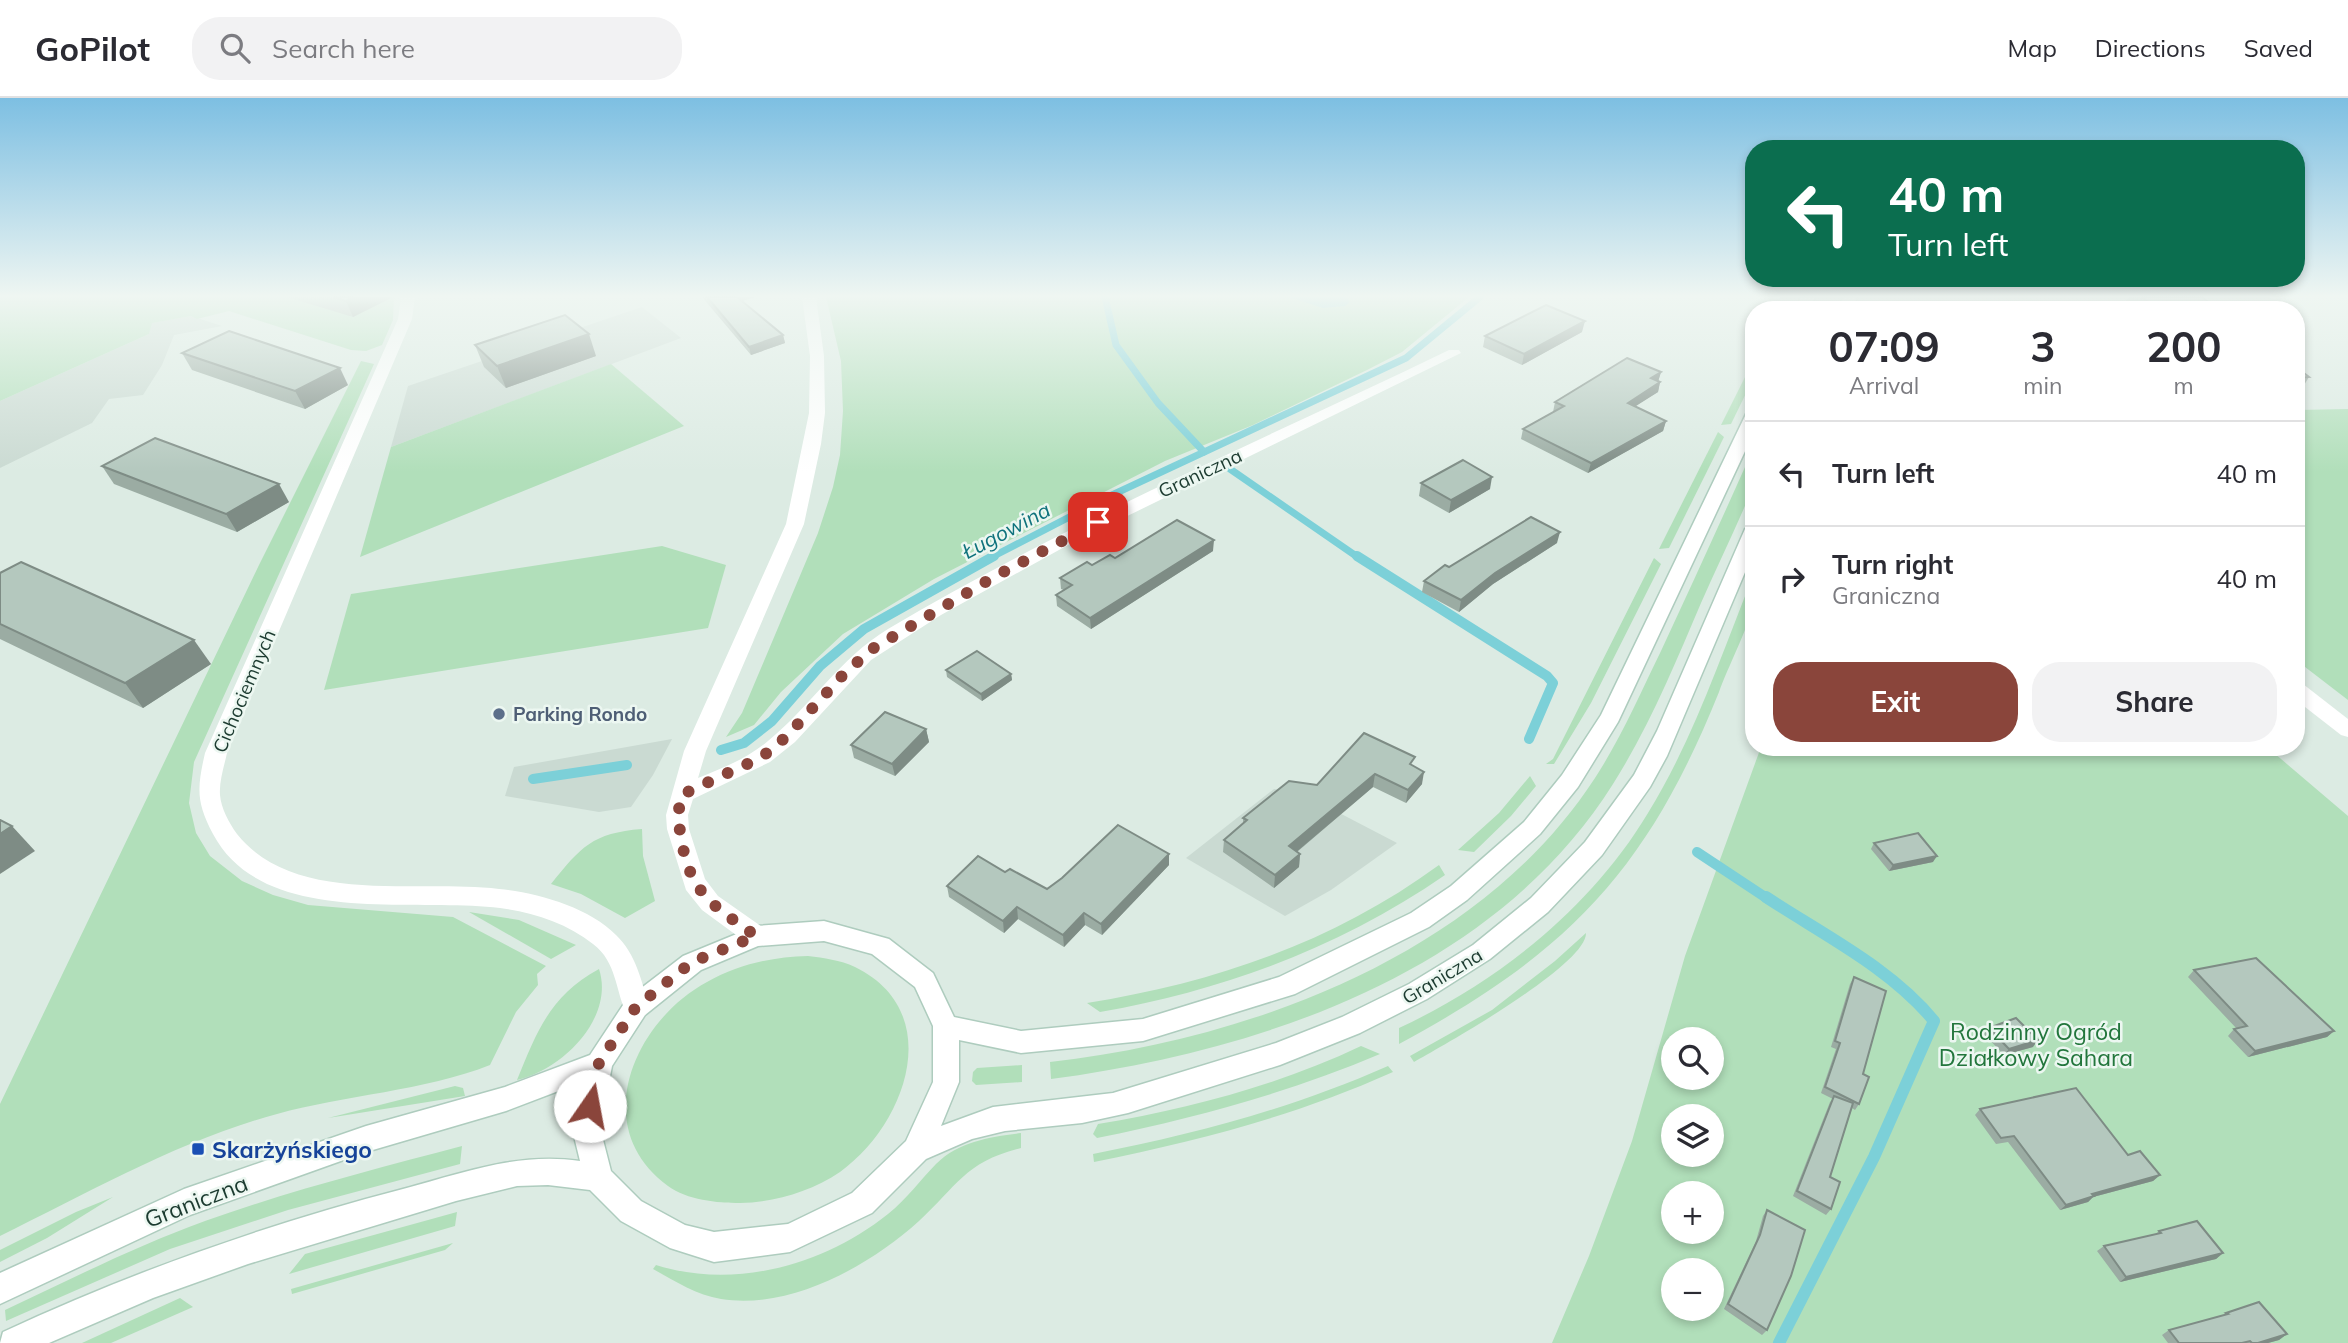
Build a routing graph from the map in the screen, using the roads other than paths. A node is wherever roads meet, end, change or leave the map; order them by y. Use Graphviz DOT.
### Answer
graph roads {
  1 [pos="390,355"];
  2 [pos="817,355"];
  3 [pos="1450,355"];
  4 [pos="1745,433"];
  5 [pos="1745,550"];
  6 [pos="2305,696"];
  7 [pos="2348,730"];
  8 [pos="681,795"];
  9 [pos="756,936"];
  10 [pos="636,1007"];
  11 [pos="946,1026"];
  12 [pos="599,1063"];
  13 [pos="916,1150"];
  14 [pos="598,1178"];
  15 [pos="0,1290"];
  16 [pos="14,1343"];
  1 -- 10 [label="main road, Cichociemnych"];
  2 -- 8 [label="main road"];
  3 -- 8 [label="main road, Graniczna"];
  4 -- 11 [label="main road"];
  5 -- 13 [label="main road, Graniczna"];
  6 -- 7 [label="main road"];
  8 -- 9 [label="main road"];
  9 -- 10 [label="main road"];
  9 -- 11 [label="main road"];
  10 -- 12 [label="main road"];
  11 -- 13 [label="main road"];
  12 -- 14 [label="main road"];
  12 -- 15 [label="main road, Graniczna"];
  13 -- 14 [label="main road"];
  14 -- 16 [label="main road"];
}
